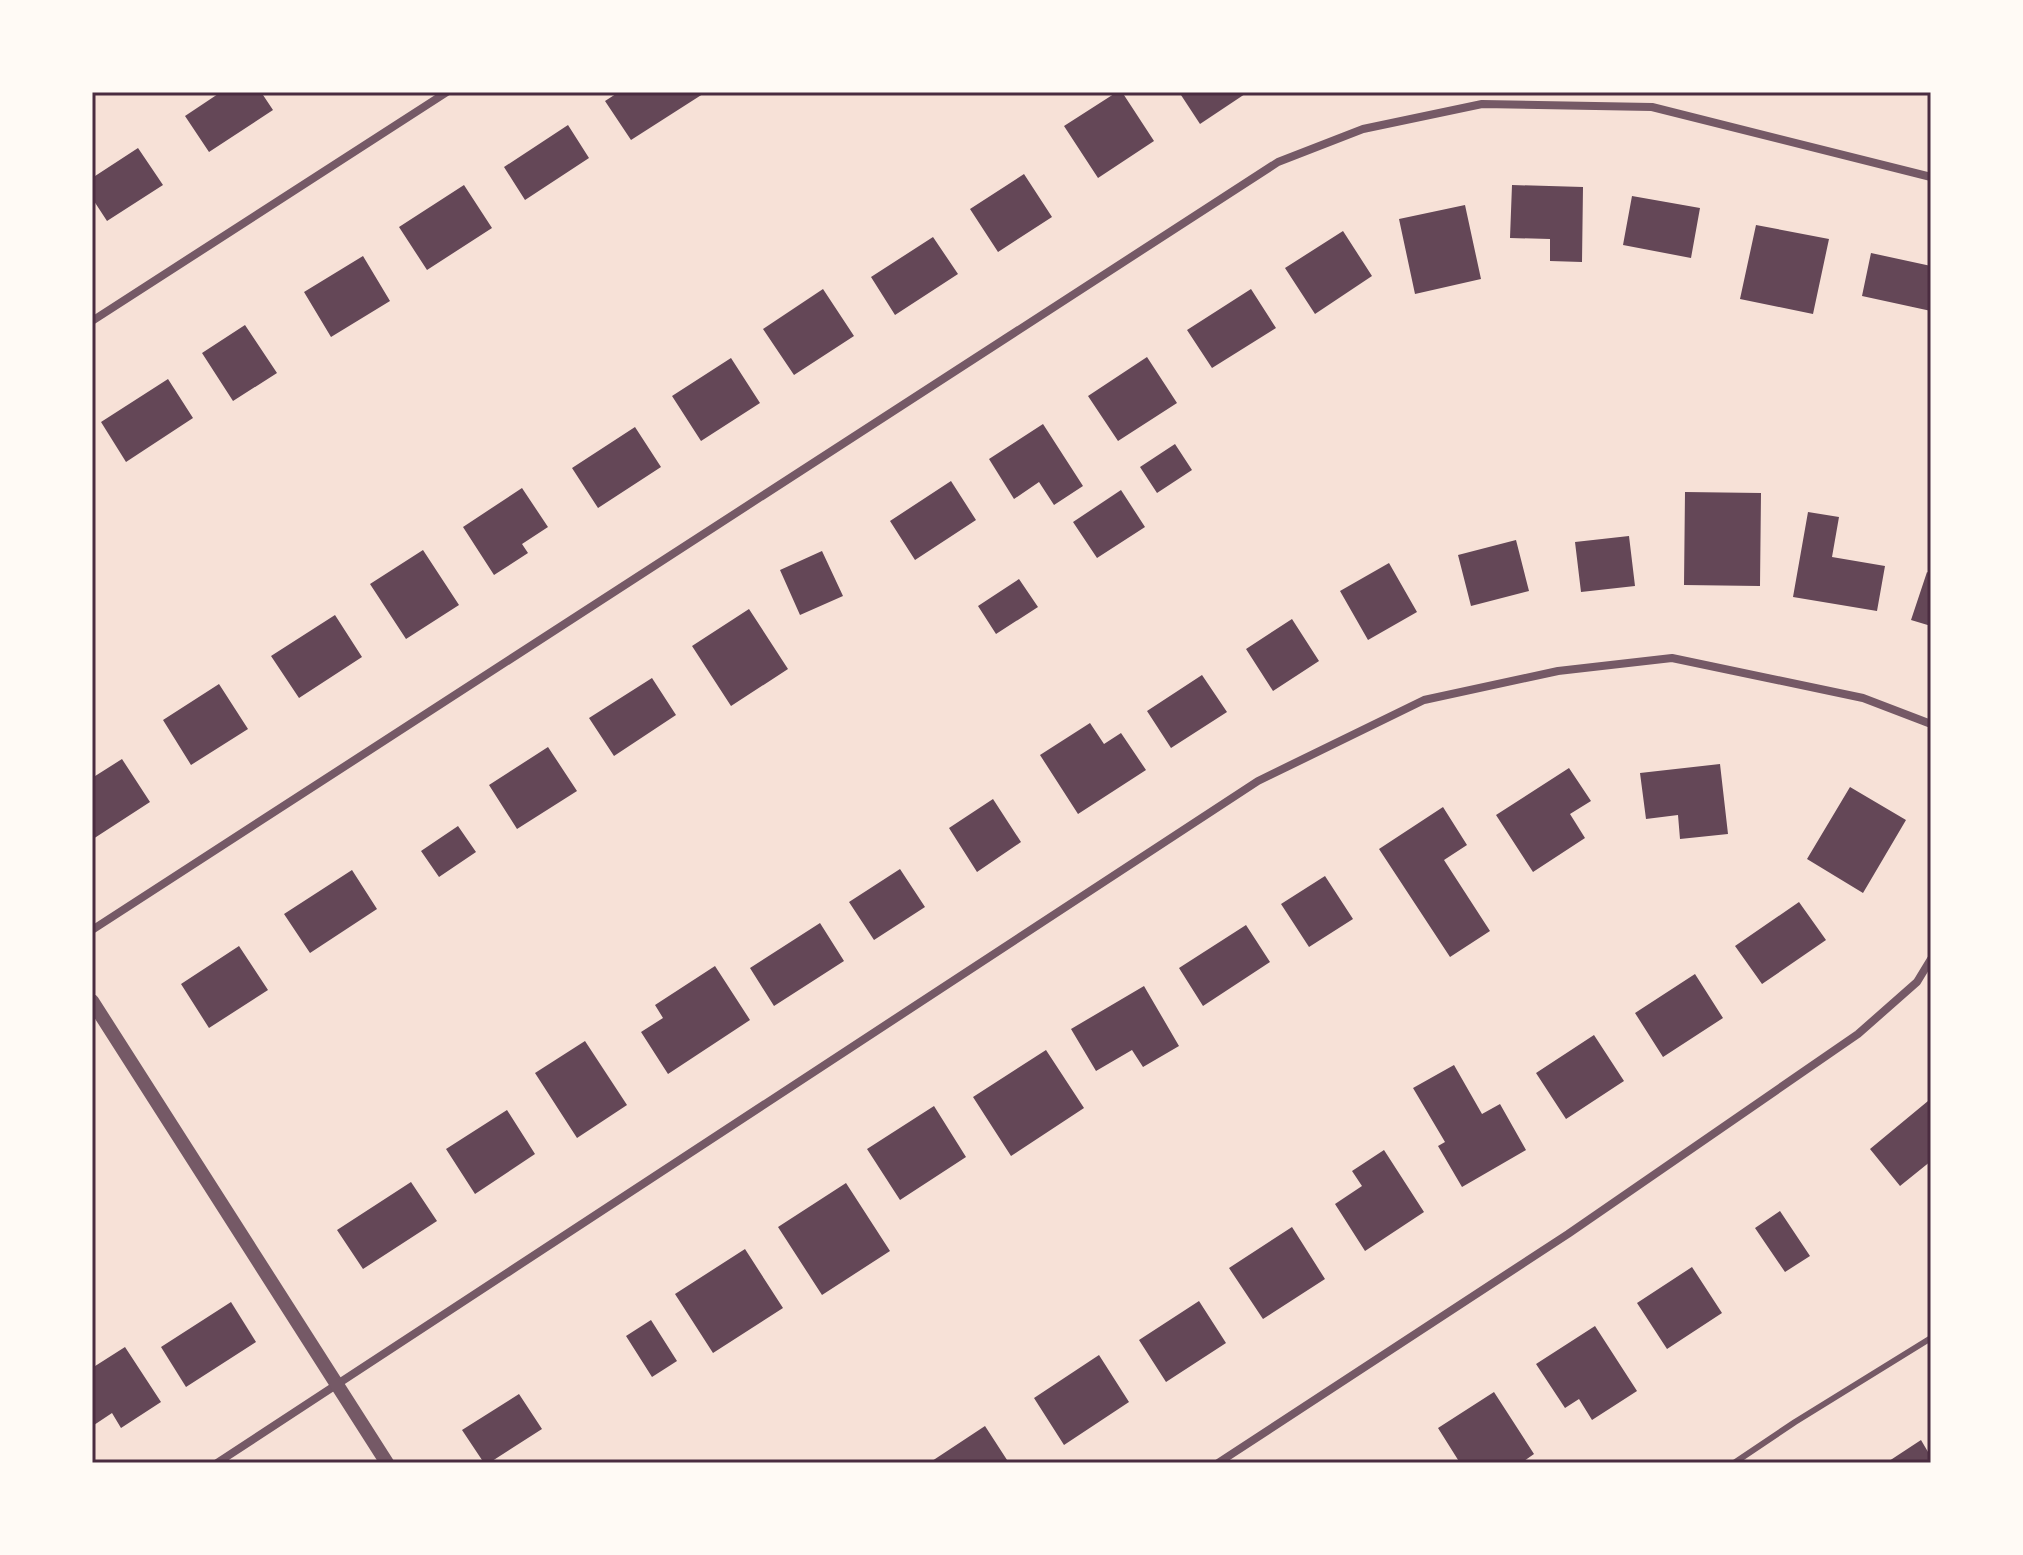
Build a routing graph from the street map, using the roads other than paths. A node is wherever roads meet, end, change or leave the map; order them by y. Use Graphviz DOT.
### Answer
graph roads {
  1 [pos="447,92"];
  2 [pos="1931,177"];
  3 [pos="92,321"];
  4 [pos="1931,724"];
  5 [pos="92,930"];
  6 [pos="1931,959"];
  7 [pos="92,1001"];
  8 [pos="1931,1338"];
  9 [pos="338,1385"];
  10 [pos="217,1463"];
  11 [pos="387,1463"];
  12 [pos="1218,1463"];
  13 [pos="1734,1463"];
  1 -- 3 [label="street"];
  2 -- 5 [label="street"];
  4 -- 9 [label="street"];
  6 -- 12 [label="street"];
  7 -- 9 [label="street"];
  8 -- 13 [label="lane"];
  9 -- 10 [label="street"];
  9 -- 11 [label="street"];
}
